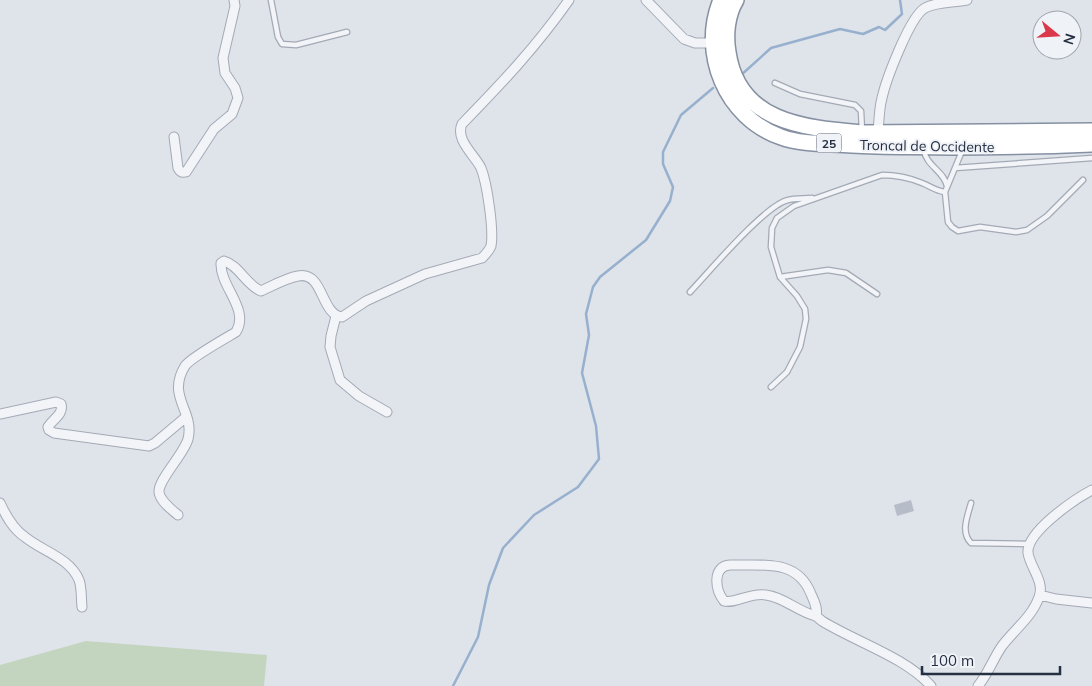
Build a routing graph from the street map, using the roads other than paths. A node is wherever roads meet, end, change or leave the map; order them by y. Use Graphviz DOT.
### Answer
graph roads {
  1 [pos="234,0"];
  2 [pos="271,0"];
  3 [pos="569,0"];
  4 [pos="646,0"];
  5 [pos="967,0"];
  6 [pos="730,1"];
  7 [pos="347,32"];
  8 [pos="713,43"];
  9 [pos="776,83"];
  10 [pos="1092,131"];
  11 [pos="862,133"];
  12 [pos="878,133"];
  13 [pos="174,137"];
  14 [pos="1092,144"];
  15 [pos="924,146"];
  16 [pos="964,146"];
  17 [pos="1092,158"];
  18 [pos="956,168"];
  19 [pos="1083,180"];
  20 [pos="946,189"];
  21 [pos="820,198"];
  22 [pos="780,277"];
  23 [pos="690,292"];
  24 [pos="877,294"];
  25 [pos="336,316"];
  26 [pos="771,388"];
  27 [pos="387,412"];
  28 [pos="0,414"];
  29 [pos="186,417"];
  30 [pos="1092,490"];
  31 [pos="0,503"];
  32 [pos="971,503"];
  33 [pos="178,515"];
  34 [pos="1029,544"];
  35 [pos="1040,595"];
  36 [pos="1092,603"];
  37 [pos="82,607"];
  38 [pos="816,616"];
  39 [pos="931,686"];
  40 [pos="978,686"];
  1 -- 13 [label="street"];
  2 -- 7 [label="lane"];
  3 -- 25 [label="street"];
  4 -- 8 [label="street"];
  5 -- 12 [label="street"];
  6 -- 8 [label="highway, Troncal de Occidente / 25"];
  6 -- 11 [label="highway, Troncal de Occidente / 25"];
  8 -- 15 [label="highway, Troncal de Occidente / 25"];
  9 -- 11 [label="lane"];
  10 -- 12 [label="highway, Troncal de Occidente / 25"];
  11 -- 12 [label="highway, Troncal de Occidente / 25"];
  14 -- 16 [label="highway, Troncal de Occidente / 25"];
  15 -- 16 [label="highway, Troncal de Occidente / 25"];
  15 -- 20 [label="lane"];
  16 -- 18 [label="lane"];
  17 -- 18 [label="lane"];
  18 -- 20 [label="lane"];
  19 -- 20 [label="lane"];
  20 -- 21 [label="lane"];
  21 -- 22 [label="lane"];
  21 -- 23 [label="lane"];
  22 -- 24 [label="lane"];
  22 -- 26 [label="lane"];
  25 -- 27 [label="street"];
  25 -- 29 [label="street"];
  28 -- 29 [label="street"];
  29 -- 33 [label="street"];
  30 -- 34 [label="street"];
  31 -- 37 [label="street"];
  32 -- 34 [label="lane"];
  34 -- 35 [label="street"];
  35 -- 36 [label="street"];
  35 -- 40 [label="street"];
  38 -- 38 [label="street"];
  38 -- 39 [label="street"];
}
